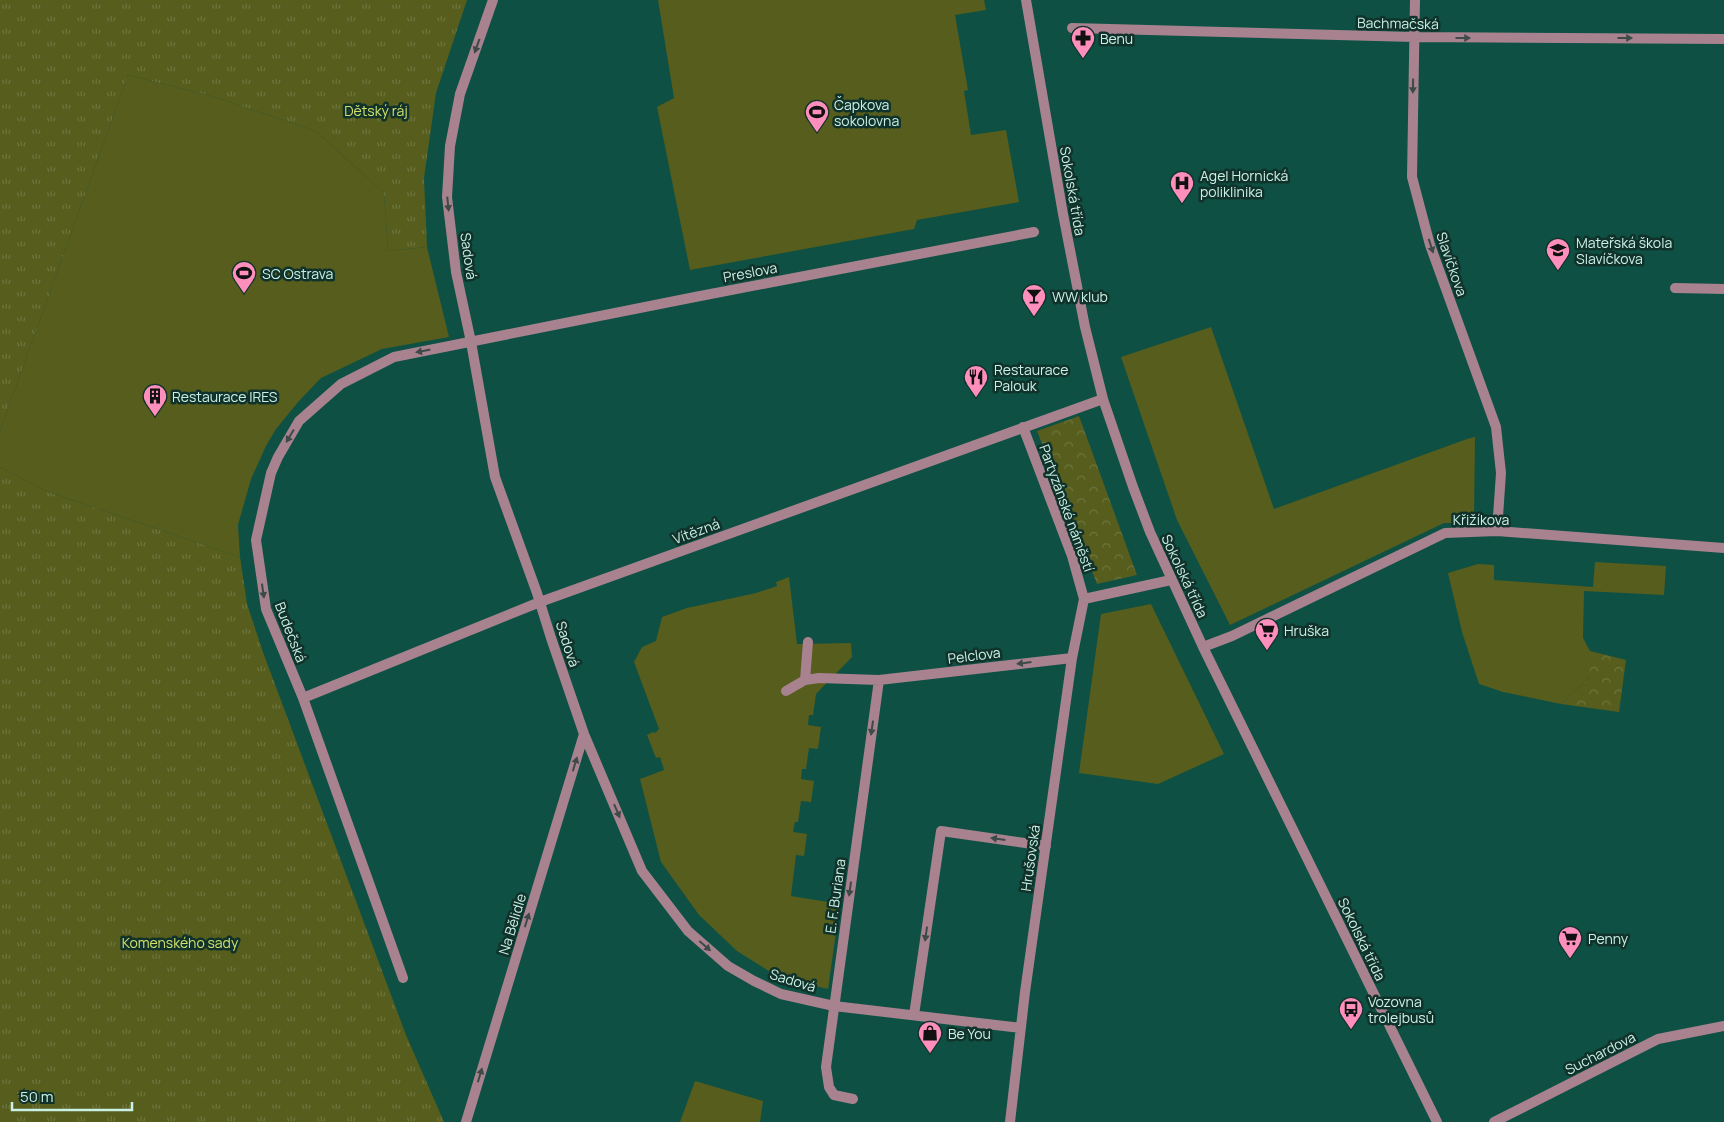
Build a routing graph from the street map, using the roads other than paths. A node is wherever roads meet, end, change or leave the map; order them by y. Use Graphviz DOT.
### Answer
graph roads {
  1 [pos="493,0"];
  2 [pos="1026,0"];
  3 [pos="1415,0"];
  4 [pos="1072,28"];
  5 [pos="1414,37"];
  6 [pos="1724,38"];
  7 [pos="1034,232"];
  8 [pos="1675,288"];
  9 [pos="1724,289"];
  10 [pos="471,342"];
  11 [pos="1103,399"];
  12 [pos="1023,427"];
  13 [pos="1497,531"];
  14 [pos="1724,548"];
  15 [pos="1171,580"];
  16 [pos="1084,599"];
  17 [pos="540,602"];
  18 [pos="808,642"];
  19 [pos="1203,647"];
  20 [pos="1072,658"];
  21 [pos="804,680"];
  22 [pos="879,680"];
  23 [pos="786,691"];
  24 [pos="303,698"];
  25 [pos="584,734"];
  26 [pos="1046,846"];
  27 [pos="403,978"];
  28 [pos="834,1006"];
  29 [pos="914,1015"];
  30 [pos="1724,1026"];
  31 [pos="1021,1028"];
  32 [pos="853,1099"];
  33 [pos="466,1122"];
  34 [pos="1010,1122"];
  35 [pos="1437,1122"];
  36 [pos="1494,1122"];
  1 -- 10 [label="street, Sadová, one-way"];
  2 -- 11 [label="street, Sokolská třída"];
  3 -- 5 [label="street, Slavíčkova"];
  4 -- 5 [label="street, Bachmačská"];
  5 -- 6 [label="street, Bachmačská, one-way"];
  5 -- 13 [label="street, Slavíčkova, one-way"];
  7 -- 10 [label="street, Preslova"];
  8 -- 9 [label="street"];
  10 -- 17 [label="street, Sadová"];
  10 -- 24 [label="street, Budečská, one-way"];
  11 -- 12 [label="street, Vítězná"];
  11 -- 15 [label="street, Sokolská třída"];
  12 -- 16 [label="street, Partyzánské náměstí"];
  12 -- 17 [label="street, Vítězná"];
  13 -- 14 [label="street, Křižíkova"];
  13 -- 19 [label="street, Křižíkova"];
  15 -- 16 [label="street"];
  15 -- 19 [label="street, Sokolská třída"];
  16 -- 20 [label="street, Hrušovská"];
  17 -- 24 [label="street, Vítězná"];
  17 -- 25 [label="street, Sadová"];
  18 -- 21 [label="street"];
  19 -- 35 [label="street, Sokolská třída"];
  20 -- 22 [label="street, Pelclova, one-way"];
  20 -- 26 [label="street, Hrušovská"];
  21 -- 22 [label="street"];
  21 -- 23 [label="street"];
  22 -- 28 [label="street, E. F. Buriana, one-way"];
  24 -- 27 [label="street, Budečská"];
  25 -- 28 [label="street, Sadová, one-way"];
  33 -- 25 [label="street, Na Bělidle, one-way"];
  26 -- 29 [label="street, one-way"];
  26 -- 31 [label="street, Hrušovská"];
  28 -- 29 [label="street, Sadová"];
  28 -- 32 [label="street, E. F. Buriana"];
  29 -- 31 [label="street, Sadová"];
  30 -- 36 [label="street, Suchardova"];
  31 -- 34 [label="street, Hrušovská"];
}
